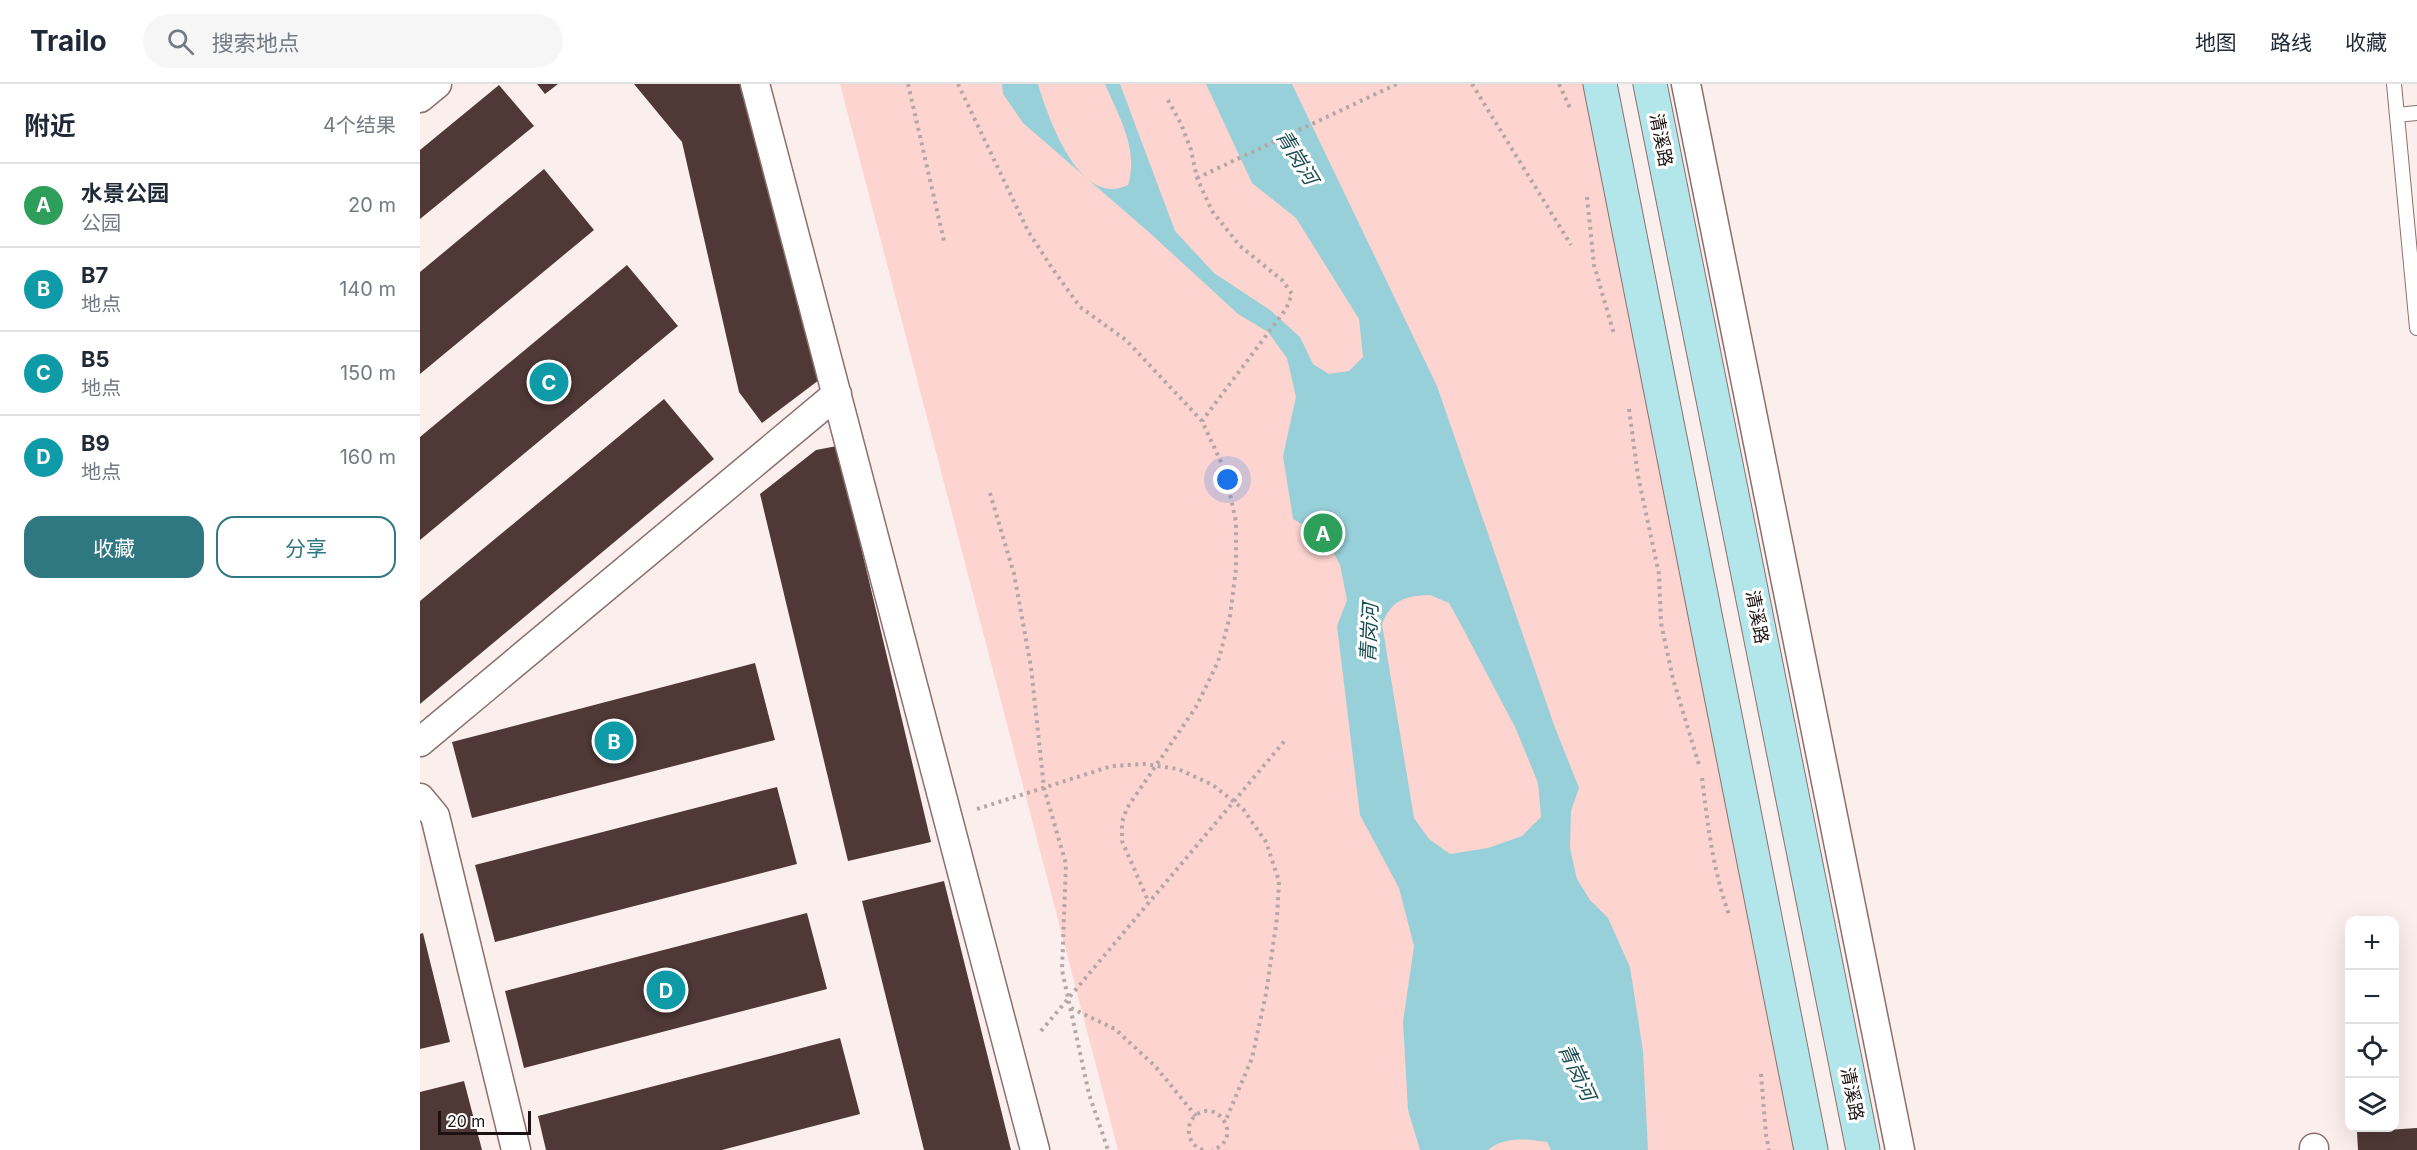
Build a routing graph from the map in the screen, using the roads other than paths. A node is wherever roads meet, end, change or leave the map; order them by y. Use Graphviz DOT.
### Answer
graph roads {
  1 [pos="437,84"];
  2 [pos="755,84"];
  3 [pos="1600,84"];
  4 [pos="1650,84"];
  5 [pos="1686,84"];
  6 [pos="2394,84"];
  7 [pos="420,98"];
  8 [pos="2417,113"];
  9 [pos="2397,115"];
  10 [pos="2415,290"];
  11 [pos="2417,328"];
  12 [pos="837,394"];
  13 [pos="420,742"];
  14 [pos="420,798"];
  15 [pos="1839,1029"];
  16 [pos="1789,1038"];
  17 [pos="516,1150"];
  18 [pos="1035,1150"];
  19 [pos="1811,1150"];
  20 [pos="1863,1150"];
  21 [pos="1900,1150"];
  1 -- 7 [label="street"];
  2 -- 12 [label="street"];
  3 -- 16 [label="main road"];
  4 -- 15 [label="main road, 清溪路"];
  5 -- 21 [label="street"];
  6 -- 9 [label="lane"];
  8 -- 9 [label="lane"];
  9 -- 10 [label="lane"];
  10 -- 11 [label="lane"];
  12 -- 13 [label="street"];
  12 -- 18 [label="street"];
  14 -- 17 [label="street"];
  15 -- 16 [label="main road"];
  15 -- 20 [label="main road, 清溪路"];
  16 -- 19 [label="main road"];
}
